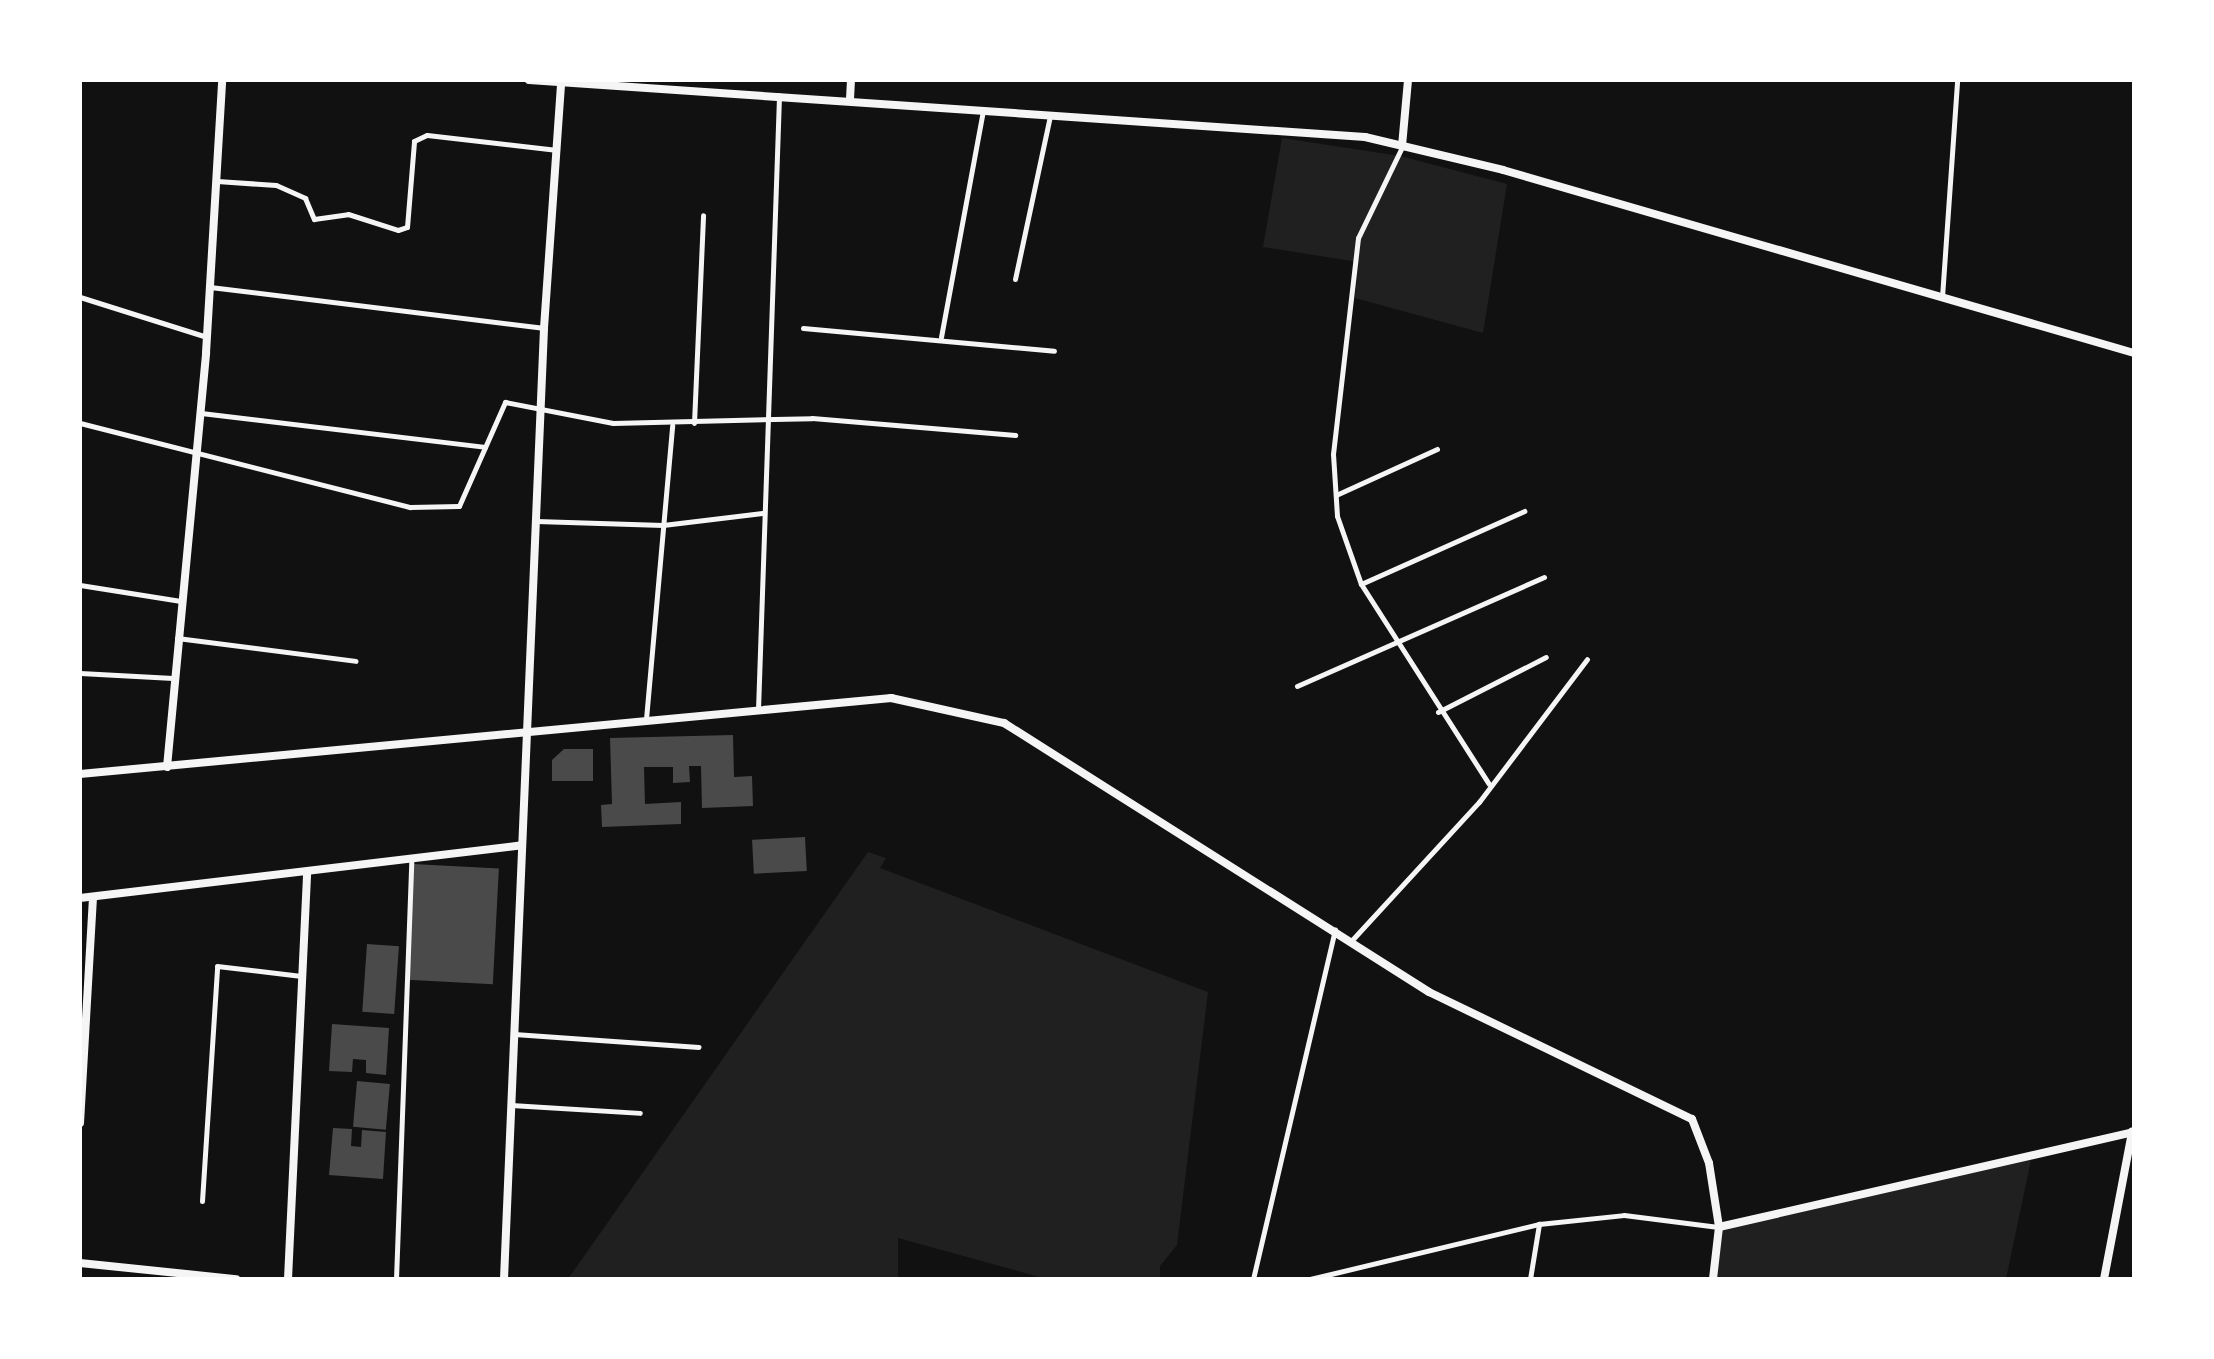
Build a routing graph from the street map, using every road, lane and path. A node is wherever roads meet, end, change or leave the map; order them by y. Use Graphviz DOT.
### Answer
graph roads {
  1 [pos="222,80"];
  2 [pos="529,80"];
  3 [pos="851,80"];
  4 [pos="1408,80"];
  5 [pos="1957,80"];
  6 [pos="561,82"];
  7 [pos="779,94"];
  8 [pos="850,99"];
  9 [pos="983,110"];
  10 [pos="1050,115"];
  11 [pos="1402,146"];
  12 [pos="559,150"];
  13 [pos="216,181"];
  14 [pos="703,215"];
  15 [pos="1015,279"];
  16 [pos="210,287"];
  17 [pos="80,297"];
  18 [pos="1942,298"];
  19 [pos="544,328"];
  20 [pos="803,328"];
  21 [pos="207,337"];
  22 [pos="941,337"];
  23 [pos="1054,351"];
  24 [pos="2134,353"];
  25 [pos="541,410"];
  26 [pos="201,413"];
  27 [pos="763,419"];
  28 [pos="80,423"];
  29 [pos="694,423"];
  30 [pos="672,425"];
  31 [pos="1015,435"];
  32 [pos="485,447"];
  33 [pos="1437,449"];
  34 [pos="197,453"];
  35 [pos="1336,495"];
  36 [pos="1524,511"];
  37 [pos="762,513"];
  38 [pos="536,521"];
  39 [pos="663,525"];
  40 [pos="1544,577"];
  41 [pos="1361,584"];
  42 [pos="80,585"];
  43 [pos="181,601"];
  44 [pos="176,638"];
  45 [pos="1396,642"];
  46 [pos="1546,657"];
  47 [pos="1587,659"];
  48 [pos="356,661"];
  49 [pos="80,673"];
  50 [pos="173,678"];
  51 [pos="1297,686"];
  52 [pos="758,710"];
  53 [pos="1438,712"];
  54 [pos="646,719"];
  55 [pos="527,728"];
  56 [pos="167,767"];
  57 [pos="80,774"];
  58 [pos="1489,784"];
  59 [pos="522,845"];
  60 [pos="411,860"];
  61 [pos="307,872"];
  62 [pos="93,897"];
  63 [pos="80,898"];
  64 [pos="1335,930"];
  65 [pos="1352,940"];
  66 [pos="302,976"];
  67 [pos="514,1034"];
  68 [pos="699,1047"];
  69 [pos="511,1105"];
  70 [pos="640,1113"];
  71 [pos="80,1123"];
  72 [pos="2133,1132"];
  73 [pos="202,1201"];
  74 [pos="1539,1224"];
  75 [pos="1719,1227"];
  76 [pos="80,1263"];
  77 [pos="236,1279"];
  78 [pos="288,1279"];
  79 [pos="396,1279"];
  80 [pos="504,1279"];
  81 [pos="1253,1279"];
  82 [pos="1310,1279"];
  83 [pos="1530,1279"];
  84 [pos="1713,1279"];
  85 [pos="2104,1279"];
  1 -- 13 [label="street"];
  2 -- 6 [label="street"];
  3 -- 8 [label="street"];
  4 -- 11 [label="street"];
  5 -- 18 [label="lane"];
  6 -- 7 [label="street"];
  6 -- 12 [label="street"];
  7 -- 8 [label="street"];
  7 -- 27 [label="lane"];
  8 -- 9 [label="street"];
  9 -- 10 [label="street"];
  9 -- 22 [label="lane"];
  10 -- 11 [label="street"];
  10 -- 15 [label="lane"];
  11 -- 18 [label="street"];
  11 -- 35 [label="lane"];
  12 -- 13 [label="lane"];
  12 -- 19 [label="street"];
  13 -- 16 [label="street"];
  14 -- 29 [label="lane"];
  16 -- 19 [label="lane"];
  16 -- 21 [label="street"];
  17 -- 21 [label="lane"];
  18 -- 24 [label="street"];
  19 -- 25 [label="street"];
  20 -- 22 [label="lane"];
  21 -- 26 [label="street"];
  22 -- 23 [label="lane"];
  25 -- 30 [label="lane"];
  25 -- 32 [label="lane"];
  25 -- 38 [label="street"];
  26 -- 32 [label="lane"];
  26 -- 34 [label="street"];
  27 -- 29 [label="lane"];
  27 -- 31 [label="lane"];
  27 -- 37 [label="lane"];
  28 -- 34 [label="lane"];
  29 -- 30 [label="lane"];
  30 -- 39 [label="lane"];
  32 -- 34 [label="lane"];
  33 -- 35 [label="lane"];
  34 -- 43 [label="street"];
  35 -- 41 [label="lane"];
  36 -- 41 [label="lane"];
  37 -- 39 [label="lane"];
  37 -- 52 [label="lane"];
  38 -- 39 [label="lane"];
  38 -- 55 [label="street"];
  39 -- 54 [label="lane"];
  40 -- 45 [label="lane"];
  41 -- 45 [label="lane"];
  42 -- 43 [label="lane"];
  43 -- 44 [label="street"];
  44 -- 48 [label="lane"];
  44 -- 50 [label="street"];
  45 -- 51 [label="lane"];
  45 -- 53 [label="lane"];
  46 -- 53 [label="lane"];
  47 -- 58 [label="lane"];
  49 -- 50 [label="lane"];
  50 -- 56 [label="street"];
  52 -- 54 [label="street"];
  52 -- 64 [label="street"];
  53 -- 58 [label="lane"];
  54 -- 55 [label="street"];
  55 -- 56 [label="street"];
  55 -- 59 [label="street"];
  56 -- 57 [label="street"];
  58 -- 65 [label="lane"];
  59 -- 60 [label="street"];
  59 -- 67 [label="street"];
  60 -- 61 [label="street"];
  60 -- 79 [label="lane"];
  61 -- 62 [label="street"];
  61 -- 66 [label="street"];
  62 -- 63 [label="street"];
  62 -- 71 [label="street"];
  64 -- 65 [label="street"];
  64 -- 81 [label="lane"];
  65 -- 75 [label="street"];
  66 -- 73 [label="lane"];
  66 -- 78 [label="street"];
  67 -- 68 [label="lane"];
  67 -- 69 [label="street"];
  69 -- 70 [label="lane"];
  69 -- 80 [label="street"];
  72 -- 75 [label="street"];
  72 -- 85 [label="street"];
  74 -- 75 [label="lane"];
  74 -- 82 [label="lane"];
  74 -- 83 [label="lane"];
  75 -- 84 [label="street"];
  76 -- 77 [label="street"];
}
